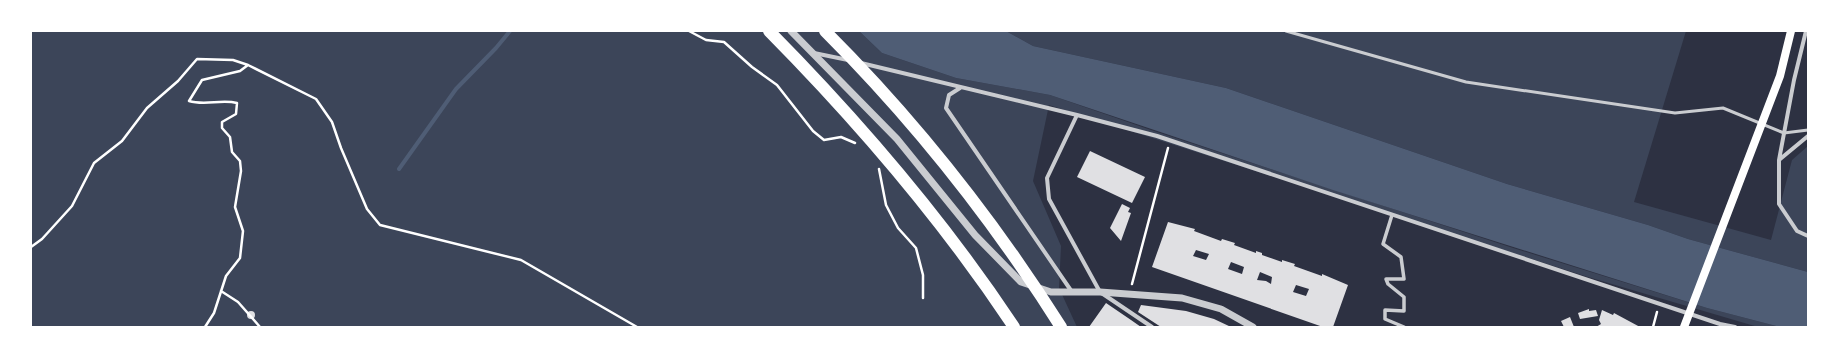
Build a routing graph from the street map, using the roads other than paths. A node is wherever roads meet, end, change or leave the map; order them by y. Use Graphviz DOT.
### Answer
graph roads {
  1 [pos="769,31"];
  2 [pos="791,31"];
  3 [pos="825,31"];
  4 [pos="1286,31"];
  5 [pos="1791,31"];
  6 [pos="1806,31"];
  7 [pos="814,53"];
  8 [pos="960,88"];
  9 [pos="1077,115"];
  10 [pos="1808,130"];
  11 [pos="1784,132"];
  12 [pos="1808,136"];
  13 [pos="1779,160"];
  14 [pos="1392,215"];
  15 [pos="1808,236"];
  16 [pos="1072,292"];
  17 [pos="1100,292"];
  18 [pos="1014,327"];
  19 [pos="1061,327"];
  20 [pos="1152,327"];
  21 [pos="1253,327"];
  22 [pos="1404,327"];
  23 [pos="1684,327"];
  24 [pos="1734,327"];
  1 -- 18 [label="highway"];
  2 -- 7 [label="street"];
  3 -- 19 [label="highway"];
  4 -- 11 [label="lane"];
  5 -- 23 [label="main road"];
  6 -- 11 [label="street"];
  7 -- 8 [label="street"];
  7 -- 16 [label="street"];
  8 -- 9 [label="street"];
  8 -- 16 [label="street"];
  9 -- 14 [label="street"];
  9 -- 17 [label="street"];
  10 -- 11 [label="lane"];
  11 -- 13 [label="street"];
  12 -- 13 [label="street"];
  13 -- 15 [label="street"];
  14 -- 22 [label="street"];
  14 -- 24 [label="street"];
  16 -- 17 [label="street"];
  17 -- 20 [label="street"];
  17 -- 21 [label="street"];
}
